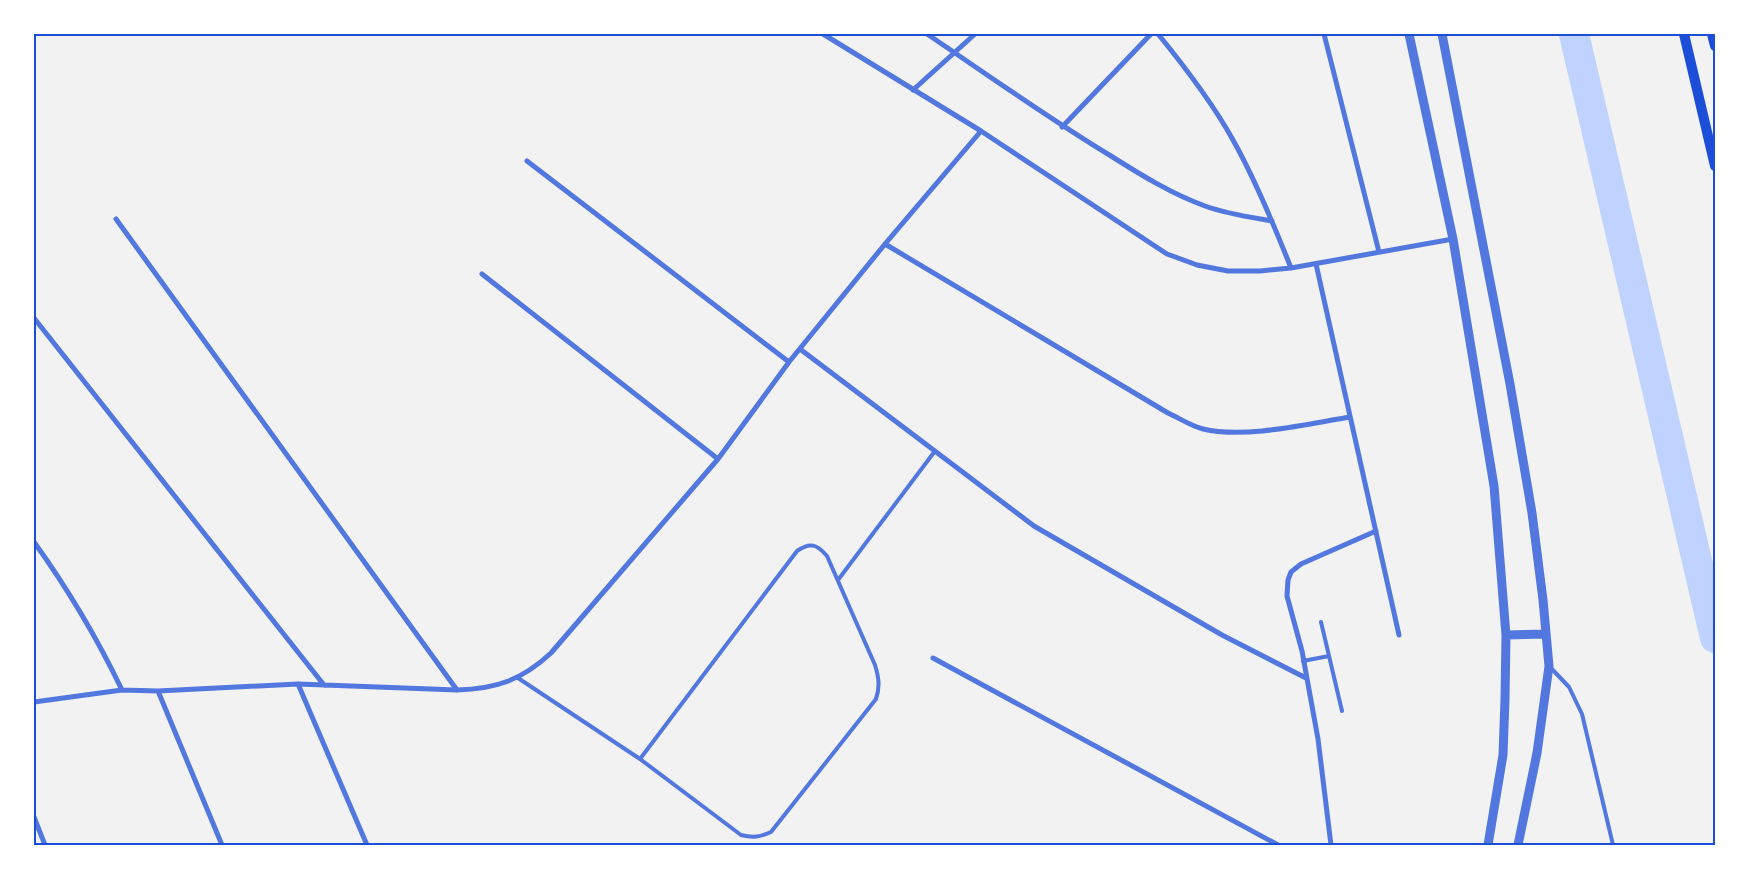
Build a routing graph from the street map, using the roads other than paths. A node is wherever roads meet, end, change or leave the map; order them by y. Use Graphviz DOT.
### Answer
graph roads {
  1 [pos="823,34"];
  2 [pos="927,34"];
  3 [pos="975,34"];
  4 [pos="1151,34"];
  5 [pos="1158,34"];
  6 [pos="1324,34"];
  7 [pos="1409,34"];
  8 [pos="1442,34"];
  9 [pos="1684,34"];
  10 [pos="1712,34"];
  11 [pos="1715,46"];
  12 [pos="956,53"];
  13 [pos="913,90"];
  14 [pos="1062,127"];
  15 [pos="981,131"];
  16 [pos="527,160"];
  17 [pos="1715,166"];
  18 [pos="116,219"];
  19 [pos="1272,221"];
  20 [pos="1453,238"];
  21 [pos="885,244"];
  22 [pos="1379,252"];
  23 [pos="1316,264"];
  24 [pos="1291,268"];
  25 [pos="482,274"];
  26 [pos="34,318"];
  27 [pos="800,349"];
  28 [pos="789,362"];
  29 [pos="1350,417"];
  30 [pos="935,451"];
  31 [pos="718,459"];
  32 [pos="1376,531"];
  33 [pos="34,542"];
  34 [pos="838,580"];
  35 [pos="1320,622"];
  36 [pos="1506,634"];
  37 [pos="1546,634"];
  38 [pos="1400,635"];
  39 [pos="1329,656"];
  40 [pos="933,658"];
  41 [pos="1303,661"];
  42 [pos="1549,666"];
  43 [pos="518,678"];
  44 [pos="1306,678"];
  45 [pos="298,684"];
  46 [pos="324,685"];
  47 [pos="122,690"];
  48 [pos="457,690"];
  49 [pos="158,691"];
  50 [pos="34,702"];
  51 [pos="1342,711"];
  52 [pos="640,759"];
  53 [pos="34,817"];
  54 [pos="45,845"];
  55 [pos="222,845"];
  56 [pos="367,845"];
  57 [pos="1278,845"];
  58 [pos="1331,845"];
  59 [pos="1488,845"];
  60 [pos="1518,845"];
  61 [pos="1613,845"];
  1 -- 13 [label="street"];
  2 -- 12 [label="street"];
  3 -- 12 [label="street"];
  4 -- 14 [label="street"];
  5 -- 19 [label="street"];
  6 -- 22 [label="street"];
  7 -- 20 [label="street"];
  8 -- 37 [label="street"];
  9 -- 17 [label="main road"];
  10 -- 11 [label="main road"];
  12 -- 13 [label="street"];
  12 -- 14 [label="street"];
  13 -- 15 [label="street"];
  14 -- 19 [label="street"];
  15 -- 21 [label="street"];
  15 -- 24 [label="street"];
  16 -- 28 [label="street"];
  18 -- 48 [label="street"];
  19 -- 24 [label="street"];
  20 -- 22 [label="street"];
  20 -- 36 [label="street"];
  21 -- 27 [label="street"];
  21 -- 29 [label="street"];
  22 -- 23 [label="street"];
  23 -- 24 [label="street"];
  23 -- 29 [label="street"];
  25 -- 31 [label="street"];
  26 -- 46 [label="street"];
  27 -- 28 [label="street"];
  27 -- 30 [label="street"];
  28 -- 31 [label="street"];
  29 -- 32 [label="street"];
  30 -- 34 [label="lane"];
  30 -- 44 [label="street"];
  31 -- 43 [label="street"];
  32 -- 38 [label="street"];
  32 -- 41 [label="street"];
  33 -- 47 [label="street"];
  34 -- 52 [label="lane"];
  34 -- 52 [label="lane"];
  35 -- 39 [label="lane"];
  36 -- 37 [label="street"];
  36 -- 59 [label="street"];
  37 -- 42 [label="street"];
  39 -- 41 [label="lane"];
  39 -- 51 [label="lane"];
  40 -- 57 [label="street"];
  41 -- 44 [label="street"];
  42 -- 60 [label="street"];
  42 -- 61 [label="lane"];
  43 -- 48 [label="street"];
  43 -- 52 [label="lane"];
  44 -- 58 [label="street"];
  45 -- 46 [label="street"];
  45 -- 49 [label="street"];
  45 -- 56 [label="street"];
  46 -- 48 [label="street"];
  47 -- 49 [label="street"];
  47 -- 50 [label="street"];
  49 -- 55 [label="street"];
  53 -- 54 [label="street"];
}
